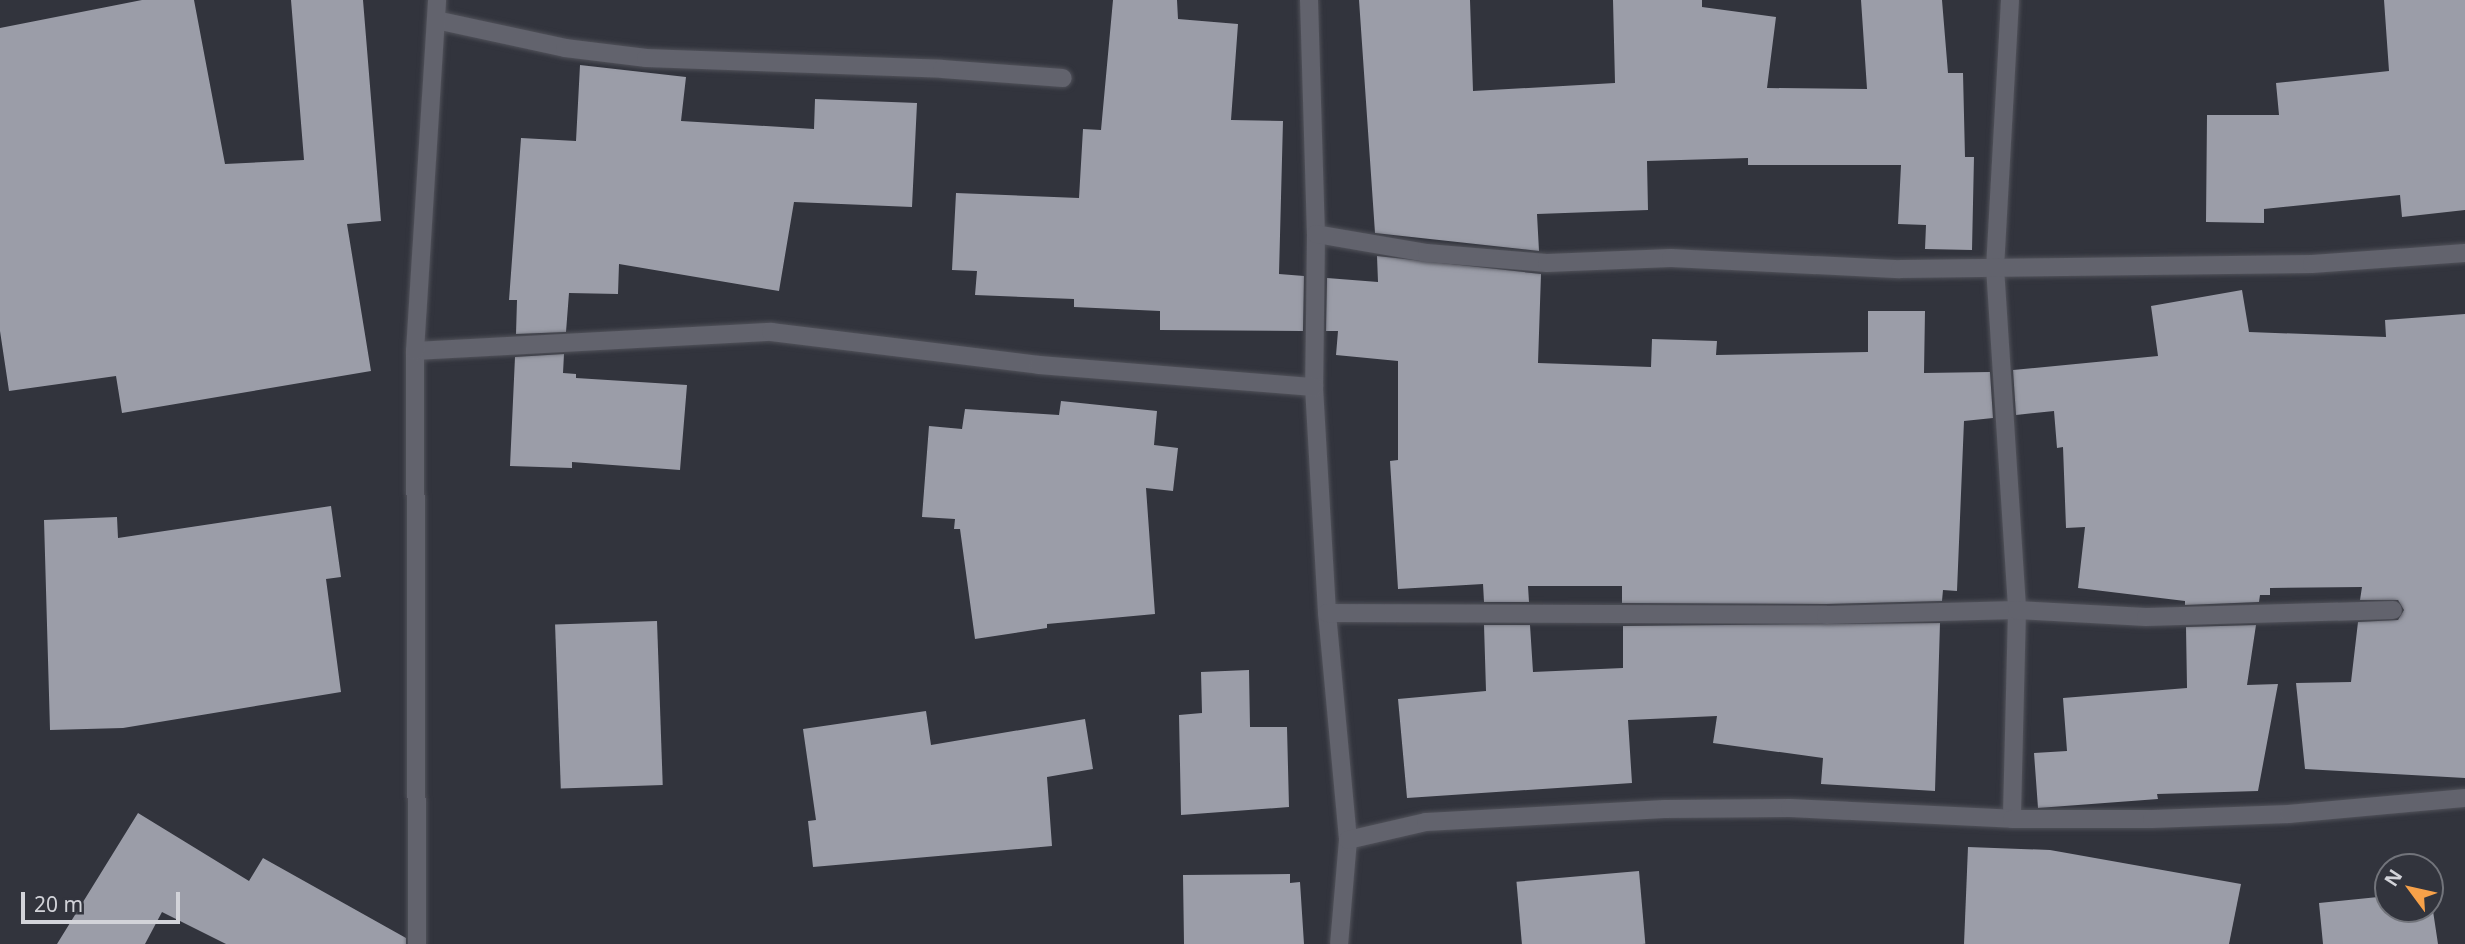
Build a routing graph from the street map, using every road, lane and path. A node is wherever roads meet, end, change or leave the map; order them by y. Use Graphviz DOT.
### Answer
graph roads {
  1 [pos="437,0"];
  2 [pos="1309,0"];
  3 [pos="2010,0"];
  4 [pos="436,20"];
  5 [pos="1063,78"];
  6 [pos="1316,233"];
  7 [pos="2465,253"];
  8 [pos="1995,267"];
  9 [pos="415,351"];
  10 [pos="1314,387"];
  11 [pos="2017,610"];
  12 [pos="2393,610"];
  13 [pos="1326,613"];
  14 [pos="2465,799"];
  15 [pos="2012,819"];
  16 [pos="1348,840"];
  17 [pos="417,944"];
  18 [pos="1339,944"];
  1 -- 4 [label="street"];
  2 -- 6 [label="street"];
  3 -- 8 [label="street"];
  4 -- 5 [label="street"];
  4 -- 9 [label="street"];
  6 -- 8 [label="street"];
  6 -- 10 [label="street"];
  7 -- 8 [label="street"];
  8 -- 11 [label="street"];
  9 -- 10 [label="street"];
  9 -- 17 [label="street"];
  10 -- 13 [label="street"];
  11 -- 12 [label="street"];
  11 -- 13 [label="street"];
  11 -- 15 [label="street"];
  13 -- 16 [label="street"];
  14 -- 15 [label="street"];
  15 -- 16 [label="street"];
  16 -- 18 [label="street"];
}
